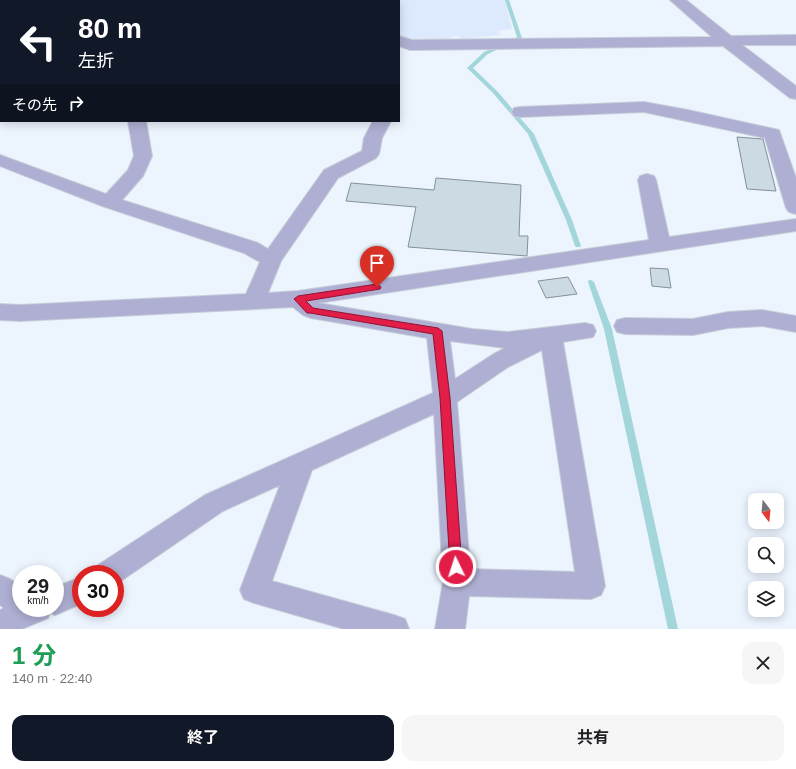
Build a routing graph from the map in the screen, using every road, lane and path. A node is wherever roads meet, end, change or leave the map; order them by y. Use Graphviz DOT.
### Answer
graph roads {
  1 [pos="677,0"];
  2 [pos="796,40"];
  3 [pos="400,41"];
  4 [pos="727,42"];
  5 [pos="796,94"];
  6 [pos="520,112"];
  7 [pos="137,122"];
  8 [pos="381,122"];
  9 [pos="0,160"];
  10 [pos="648,180"];
  11 [pos="109,202"];
  12 [pos="796,208"];
  13 [pos="796,225"];
  14 [pos="660,245"];
  15 [pos="271,260"];
  16 [pos="298,299"];
  17 [pos="254,301"];
  18 [pos="2,316"];
  19 [pos="796,324"];
  20 [pos="625,326"];
  21 [pos="438,331"];
  22 [pos="584,331"];
  23 [pos="551,335"];
  24 [pos="445,398"];
  25 [pos="301,464"];
  26 [pos="121,565"];
  27 [pos="457,582"];
  28 [pos="0,588"];
  29 [pos="12,594"];
  30 [pos="14,617"];
  31 [pos="0,624"];
  32 [pos="394,629"];
  33 [pos="450,629"];
  1 -- 4 [label="street"];
  2 -- 4 [label="street"];
  3 -- 4 [label="street"];
  4 -- 5 [label="street"];
  6 -- 12 [label="street"];
  7 -- 11 [label="street"];
  8 -- 15 [label="street"];
  9 -- 11 [label="street"];
  10 -- 14 [label="street"];
  11 -- 15 [label="street"];
  13 -- 14 [label="street"];
  14 -- 16 [label="street"];
  15 -- 17 [label="street"];
  16 -- 17 [label="street"];
  16 -- 21 [label="street"];
  17 -- 18 [label="street"];
  19 -- 20 [label="street"];
  21 -- 23 [label="street"];
  21 -- 24 [label="street"];
  22 -- 23 [label="street"];
  23 -- 24 [label="street"];
  23 -- 27 [label="street"];
  24 -- 25 [label="street"];
  24 -- 27 [label="street"];
  25 -- 26 [label="street"];
  25 -- 32 [label="street"];
  27 -- 33 [label="street"];
  28 -- 29 [label="street"];
  30 -- 31 [label="street"];
}
